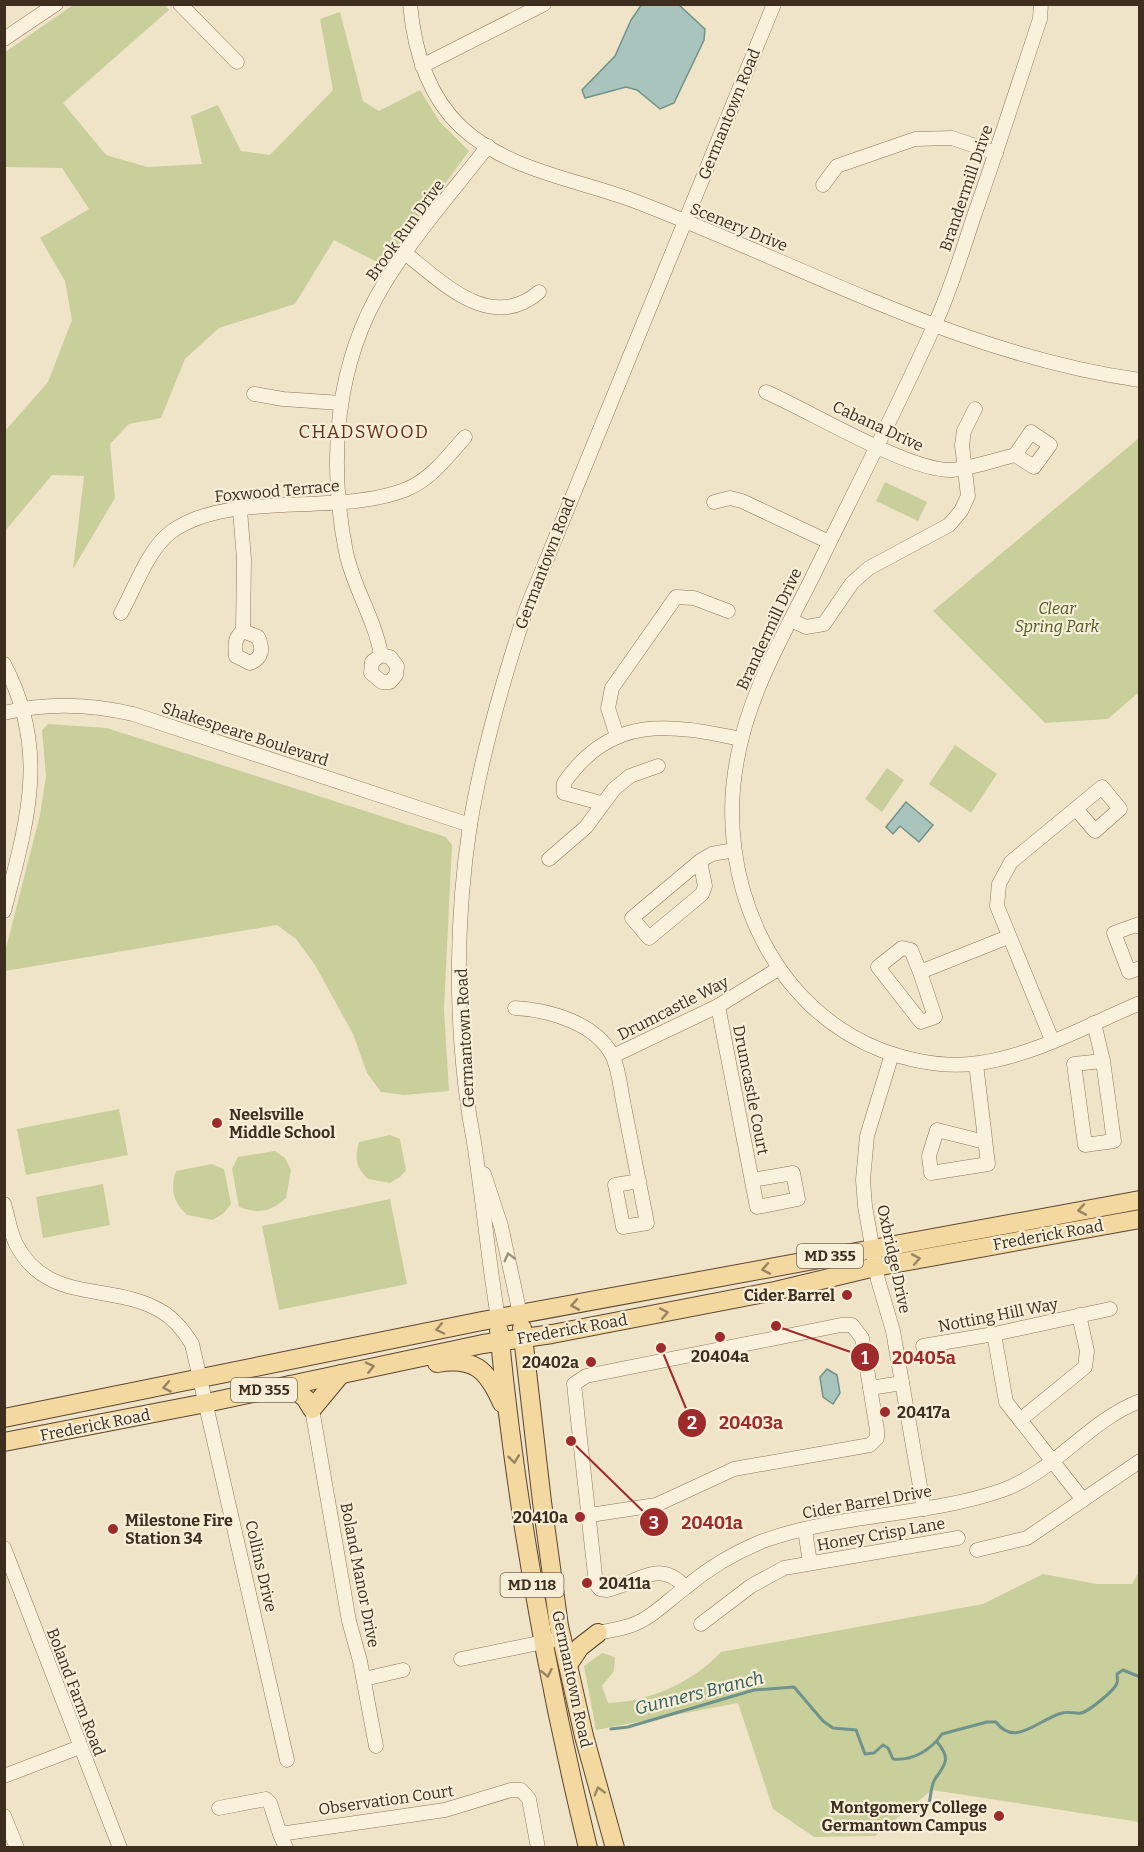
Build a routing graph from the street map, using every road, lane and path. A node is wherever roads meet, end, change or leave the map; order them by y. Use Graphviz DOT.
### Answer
graph roads {
  1 [pos="56,4"];
  2 [pos="180,4"];
  3 [pos="410,4"];
  4 [pos="544,4"];
  5 [pos="774,4"];
  6 [pos="1041,4"];
  7 [pos="4,39"];
  8 [pos="237,62"];
  9 [pos="422,66"];
  10 [pos="488,146"];
  11 [pos="996,153"];
  12 [pos="823,185"];
  13 [pos="684,222"];
  14 [pos="405,254"];
  15 [pos="539,292"];
  16 [pos="935,325"];
  17 [pos="1140,380"];
  18 [pos="766,392"];
  19 [pos="254,394"];
  20 [pos="341,403"];
  21 [pos="975,409"];
  22 [pos="465,437"];
  23 [pos="877,445"];
  24 [pos="1015,455"];
  25 [pos="965,467"];
  26 [pos="338,501"];
  27 [pos="714,502"];
  28 [pos="240,510"];
  29 [pos="829,542"];
  30 [pos="728,611"];
  31 [pos="121,613"];
  32 [pos="791,620"];
  33 [pos="243,631"];
  34 [pos="381,655"];
  35 [pos="4,664"];
  36 [pos="23,708"];
  37 [pos="4,713"];
  38 [pos="617,736"];
  39 [pos="741,739"];
  40 [pos="658,766"];
  41 [pos="601,803"];
  42 [pos="1076,809"];
  43 [pos="470,825"];
  44 [pos="734,850"];
  45 [pos="549,859"];
  46 [pos="700,861"];
  47 [pos="4,911"];
  48 [pos="1140,927"];
  49 [pos="1008,937"];
  50 [pos="1140,968"];
  51 [pos="778,969"];
  52 [pos="920,972"];
  53 [pos="1140,1003"];
  54 [pos="718,1006"];
  55 [pos="515,1008"];
  56 [pos="1094,1023"];
  57 [pos="1052,1040"];
  58 [pos="891,1054"];
  59 [pos="613,1056"];
  60 [pos="1103,1061"];
  61 [pos="976,1064"];
  62 [pos="985,1142"];
  63 [pos="476,1155"];
  64 [pos="752,1180"];
  65 [pos="639,1181"];
  66 [pos="1140,1200"];
  67 [pos="4,1204"];
  68 [pos="1140,1219"];
  69 [pos="872,1248"];
  70 [pos="875,1267"];
  71 [pos="1110,1309"];
  72 [pos="520,1314"];
  73 [pos="1079,1315"];
  74 [pos="498,1318"];
  75 [pos="993,1334"];
  76 [pos="524,1338"];
  77 [pos="500,1341"];
  78 [pos="923,1346"];
  79 [pos="399,1360"];
  80 [pos="340,1374"];
  81 [pos="201,1380"];
  82 [pos="902,1383"];
  83 [pos="290,1385"];
  84 [pos="870,1388"];
  85 [pos="1140,1401"];
  86 [pos="206,1403"];
  87 [pos="312,1409"];
  88 [pos="34,1414"];
  89 [pos="4,1419"];
  90 [pos="509,1419"];
  91 [pos="1020,1420"];
  92 [pos="6,1439"];
  93 [pos="1052,1461"];
  94 [pos="1140,1461"];
  95 [pos="1083,1500"];
  96 [pos="924,1509"];
  97 [pos="590,1515"];
  98 [pos="805,1530"];
  99 [pos="958,1538"];
  100 [pos="4,1548"];
  101 [pos="977,1550"];
  102 [pos="810,1563"];
  103 [pos="685,1587"];
  104 [pos="701,1624"];
  105 [pos="598,1633"];
  106 [pos="562,1637"];
  107 [pos="541,1642"];
  108 [pos="461,1659"];
  109 [pos="568,1665"];
  110 [pos="404,1670"];
  111 [pos="364,1679"];
  112 [pos="376,1746"];
  113 [pos="80,1747"];
  114 [pos="287,1760"];
  115 [pos="4,1776"];
  116 [pos="219,1808"];
  117 [pos="4,1816"];
  118 [pos="280,1834"];
  119 [pos="17,1848"];
  120 [pos="120,1848"];
  121 [pos="286,1848"];
  122 [pos="538,1848"];
  123 [pos="588,1848"];
  124 [pos="615,1848"];
  1 -- 7 [label="street"];
  2 -- 8 [label="street"];
  3 -- 9 [label="street, Scenery Drive"];
  4 -- 9 [label="street"];
  5 -- 13 [label="street, Germantown Road"];
  6 -- 11 [label="street, Brandermill Drive"];
  9 -- 10 [label="street, Scenery Drive"];
  10 -- 13 [label="street, Scenery Drive"];
  10 -- 14 [label="street, Brook Run Drive"];
  11 -- 12 [label="street"];
  11 -- 16 [label="street, Brandermill Drive"];
  13 -- 16 [label="street, Scenery Drive"];
  13 -- 43 [label="street, Germantown Road"];
  14 -- 15 [label="street"];
  14 -- 20 [label="street, Brook Run Drive"];
  16 -- 17 [label="street, Scenery Drive"];
  16 -- 23 [label="street, Brandermill Drive"];
  18 -- 23 [label="street, Cabana Drive"];
  19 -- 20 [label="street"];
  20 -- 26 [label="street, Brook Run Drive"];
  21 -- 25 [label="street"];
  22 -- 26 [label="street, Foxwood Terrace"];
  23 -- 25 [label="street, Cabana Drive"];
  23 -- 29 [label="street, Brandermill Drive"];
  24 -- 25 [label="street, Cabana Drive"];
  25 -- 32 [label="street"];
  26 -- 28 [label="street, Foxwood Terrace"];
  26 -- 34 [label="street, Brook Run Drive"];
  27 -- 29 [label="street"];
  28 -- 31 [label="street, Foxwood Terrace"];
  28 -- 33 [label="street"];
  29 -- 32 [label="street, Brandermill Drive"];
  30 -- 38 [label="street"];
  32 -- 39 [label="street, Brandermill Drive"];
  35 -- 36 [label="street"];
  36 -- 37 [label="street, Shakespeare Boulevard"];
  36 -- 43 [label="street, Shakespeare Boulevard"];
  36 -- 47 [label="street"];
  38 -- 39 [label="street"];
  38 -- 41 [label="street"];
  39 -- 44 [label="street, Brandermill Drive"];
  40 -- 41 [label="street"];
  41 -- 45 [label="street"];
  42 -- 49 [label="street"];
  43 -- 63 [label="street, Germantown Road"];
  44 -- 46 [label="street"];
  44 -- 51 [label="street, Brandermill Drive"];
  46 -- 46 [label="street"];
  48 -- 50 [label="street"];
  49 -- 52 [label="street"];
  49 -- 57 [label="street"];
  51 -- 54 [label="street, Drumcastle Way"];
  51 -- 58 [label="street, Brandermill Drive"];
  52 -- 52 [label="street"];
  53 -- 56 [label="street, Brandermill Drive"];
  54 -- 59 [label="street, Drumcastle Way"];
  54 -- 64 [label="street, Drumcastle Court"];
  55 -- 59 [label="street"];
  56 -- 57 [label="street, Brandermill Drive"];
  56 -- 60 [label="street"];
  57 -- 61 [label="street, Brandermill Drive"];
  58 -- 61 [label="street, Brandermill Drive"];
  58 -- 69 [label="street, Oxbridge Drive"];
  59 -- 65 [label="street"];
  60 -- 60 [label="street"];
  61 -- 62 [label="street"];
  62 -- 62 [label="street"];
  72 -- 63 [label="street, Germantown Road, one-way"];
  63 -- 74 [label="street, Germantown Road"];
  66 -- 69 [label="main road, Frederick Road / MD 355, one-way"];
  67 -- 81 [label="street, Collins Drive"];
  70 -- 68 [label="main road, Frederick Road / MD 355, one-way"];
  69 -- 70 [label="street, Oxbridge Drive"];
  69 -- 72 [label="main road, Frederick Road / MD 355, one-way"];
  76 -- 70 [label="main road, Frederick Road / MD 355, one-way"];
  70 -- 82 [label="street, Oxbridge Drive"];
  71 -- 73 [label="street, Notting Hill Way"];
  72 -- 74 [label="main road, Frederick Road / MD 355"];
  72 -- 76 [label="main road, Germantown Road / MD 118"];
  73 -- 75 [label="street, Notting Hill Way"];
  73 -- 91 [label="street, Notting Hill Way"];
  74 -- 77 [label="main road, Germantown Road / MD 118"];
  74 -- 81 [label="main road, Frederick Road / MD 355, one-way"];
  75 -- 78 [label="street, Notting Hill Way"];
  75 -- 91 [label="street"];
  76 -- 77 [label="main road, Frederick Road / MD 355"];
  76 -- 106 [label="main road, Germantown Road / MD 118"];
  77 -- 79 [label="main road, Frederick Road / MD 355"];
  77 -- 90 [label="main road, Germantown Road / MD 118"];
  80 -- 79 [label="main road, Frederick Road / MD 355, one-way"];
  79 -- 90 [label="main road"];
  80 -- 83 [label="main road, Frederick Road / MD 355"];
  80 -- 87 [label="main road"];
  81 -- 86 [label="street, Collins Drive"];
  81 -- 88 [label="main road, Frederick Road / MD 355, one-way"];
  82 -- 84 [label="street"];
  82 -- 96 [label="street, Oxbridge Drive"];
  83 -- 86 [label="main road, Frederick Road / MD 355"];
  83 -- 87 [label="main road"];
  84 -- 97 [label="street"];
  84 -- 97 [label="street"];
  85 -- 93 [label="street, Cider Barrel Drive"];
  86 -- 92 [label="main road, Frederick Road / MD 355"];
  86 -- 114 [label="street, Collins Drive"];
  87 -- 111 [label="street, Boland Manor Drive"];
  88 -- 89 [label="main road, Frederick Road / MD 355"];
  88 -- 92 [label="main road"];
  90 -- 107 [label="main road, Germantown Road / MD 118, one-way"];
  91 -- 93 [label="street"];
  93 -- 95 [label="street"];
  93 -- 96 [label="street, Cider Barrel Drive"];
  94 -- 95 [label="street"];
  95 -- 101 [label="street"];
  96 -- 98 [label="street, Cider Barrel Drive"];
  97 -- 103 [label="street"];
  98 -- 102 [label="street, Honey Crisp Lane"];
  98 -- 103 [label="street, Cider Barrel Drive"];
  99 -- 102 [label="street, Honey Crisp Lane"];
  100 -- 113 [label="street, Boland Farm Road"];
  102 -- 104 [label="street, Honey Crisp Lane"];
  103 -- 105 [label="street, Cider Barrel Drive"];
  105 -- 106 [label="main road"];
  105 -- 109 [label="main road"];
  106 -- 107 [label="street"];
  106 -- 109 [label="main road, Germantown Road / MD 118"];
  107 -- 108 [label="street"];
  107 -- 123 [label="main road, Germantown Road / MD 118, one-way"];
  124 -- 109 [label="main road, Germantown Road / MD 118, one-way"];
  110 -- 111 [label="street"];
  111 -- 112 [label="street, Boland Manor Drive"];
  113 -- 115 [label="street"];
  113 -- 120 [label="street, Boland Farm Road"];
  116 -- 118 [label="street"];
  117 -- 119 [label="street"];
  118 -- 121 [label="street"];
  118 -- 122 [label="street, Observation Court"];
}
